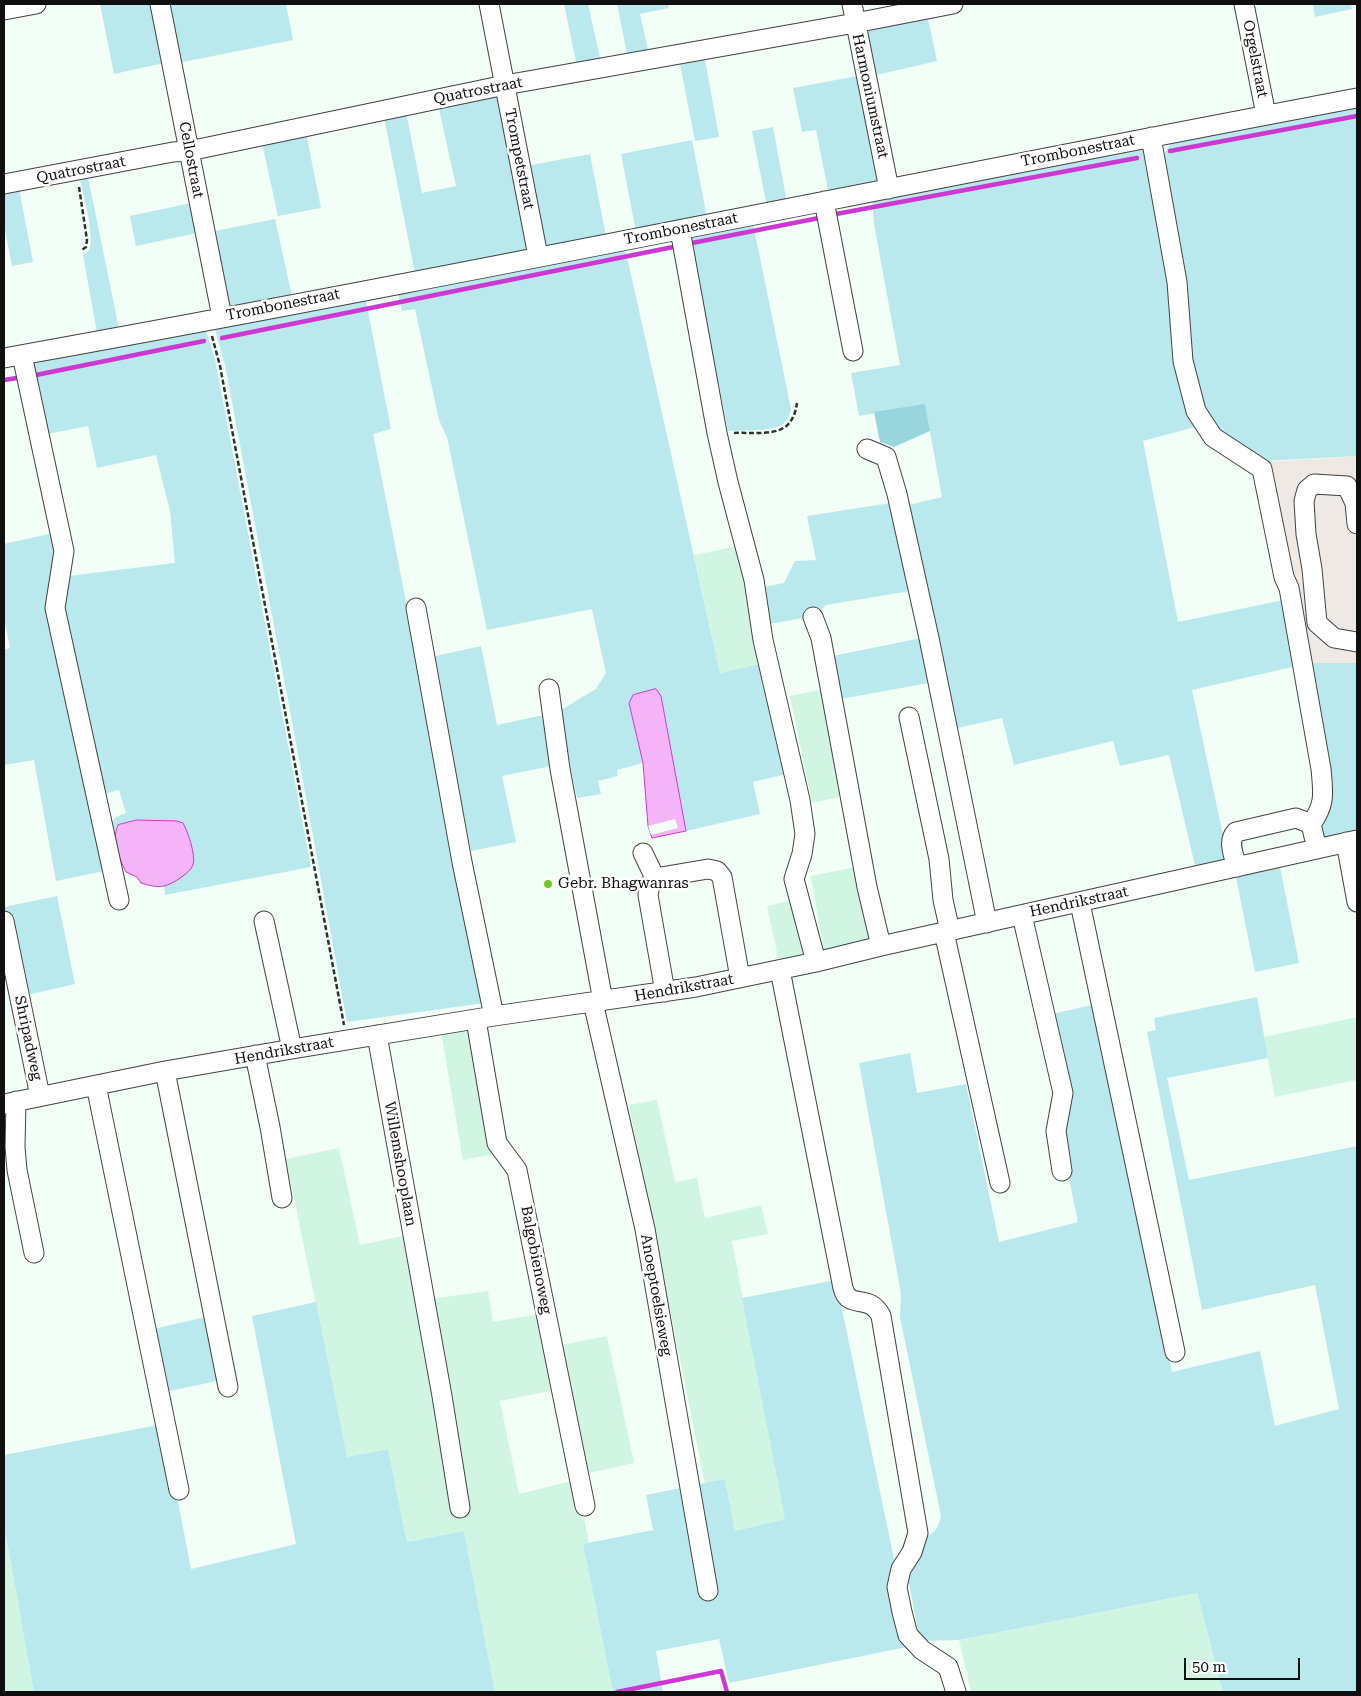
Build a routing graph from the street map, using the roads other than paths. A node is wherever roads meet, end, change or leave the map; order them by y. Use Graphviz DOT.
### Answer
graph roads {
  1 [pos="36,4"];
  2 [pos="160,4"];
  3 [pos="489,4"];
  4 [pos="852,4"];
  5 [pos="954,4"];
  6 [pos="1244,4"];
  7 [pos="4,10"];
  8 [pos="855,23"];
  9 [pos="505,85"];
  10 [pos="1357,98"];
  11 [pos="1266,115"];
  12 [pos="1151,137"];
  13 [pos="189,151"];
  14 [pos="4,184"];
  15 [pos="889,189"];
  16 [pos="824,201"];
  17 [pos="680,230"];
  18 [pos="538,256"];
  19 [pos="215,318"];
  20 [pos="854,351"];
  21 [pos="13,356"];
  22 [pos="867,449"];
  23 [pos="1357,524"];
  24 [pos="416,608"];
  25 [pos="813,617"];
  26 [pos="1357,642"];
  27 [pos="550,689"];
  28 [pos="909,716"];
  29 [pos="1311,824"];
  30 [pos="1352,841"];
  31 [pos="1317,849"];
  32 [pos="644,852"];
  33 [pos="1237,867"];
  34 [pos="655,878"];
  35 [pos="119,900"];
  36 [pos="1357,902"];
  37 [pos="1080,903"];
  38 [pos="1022,915"];
  39 [pos="264,920"];
  40 [pos="4,921"];
  41 [pos="987,923"];
  42 [pos="947,932"];
  43 [pos="880,946"];
  44 [pos="816,962"];
  45 [pos="780,970"];
  46 [pos="740,978"];
  47 [pos="665,992"];
  48 [pos="598,1001"];
  49 [pos="485,1018"];
  50 [pos="378,1035"];
  51 [pos="292,1049"];
  52 [pos="255,1055"];
  53 [pos="165,1071"];
  54 [pos="96,1084"];
  55 [pos="40,1096"];
  56 [pos="10,1102"];
  57 [pos="1062,1171"];
  58 [pos="1000,1184"];
  59 [pos="282,1198"];
  60 [pos="34,1253"];
  61 [pos="1174,1352"];
  62 [pos="228,1387"];
  63 [pos="179,1490"];
  64 [pos="585,1506"];
  65 [pos="460,1508"];
  66 [pos="708,1591"];
  67 [pos="956,1692"];
  1 -- 7 [label="street"];
  2 -- 13 [label="street, Cellostraat"];
  3 -- 9 [label="street, Trompetstraat"];
  4 -- 8 [label="street, Harmoniumstraat"];
  5 -- 8 [label="street, Quatrostraat"];
  6 -- 11 [label="street, Orgelstraat"];
  8 -- 9 [label="street, Quatrostraat"];
  8 -- 15 [label="street, Harmoniumstraat"];
  9 -- 13 [label="street, Quatrostraat"];
  9 -- 18 [label="street, Trompetstraat"];
  10 -- 11 [label="street, Trombonestraat"];
  11 -- 12 [label="street, Trombonestraat"];
  12 -- 15 [label="street, Trombonestraat"];
  12 -- 29 [label="street"];
  13 -- 14 [label="street, Quatrostraat"];
  13 -- 19 [label="street, Cellostraat"];
  15 -- 16 [label="street, Trombonestraat"];
  16 -- 17 [label="street, Trombonestraat"];
  16 -- 20 [label="street"];
  17 -- 18 [label="street, Trombonestraat"];
  17 -- 44 [label="street"];
  18 -- 19 [label="street, Trombonestraat"];
  19 -- 21 [label="street, Trombonestraat"];
  21 -- 35 [label="street"];
  22 -- 41 [label="street"];
  23 -- 26 [label="street"];
  24 -- 49 [label="street, Balgobienoweg"];
  25 -- 43 [label="street"];
  27 -- 48 [label="street, Anoeptoelsieweg"];
  28 -- 42 [label="street"];
  29 -- 31 [label="street"];
  29 -- 33 [label="street"];
  30 -- 31 [label="street, Hendrikstraat"];
  30 -- 36 [label="street"];
  31 -- 33 [label="street, Hendrikstraat"];
  32 -- 34 [label="street"];
  33 -- 37 [label="street, Hendrikstraat"];
  34 -- 46 [label="street"];
  34 -- 47 [label="street"];
  37 -- 38 [label="street, Hendrikstraat"];
  37 -- 61 [label="street"];
  38 -- 41 [label="street, Hendrikstraat"];
  38 -- 57 [label="street"];
  39 -- 51 [label="street"];
  40 -- 55 [label="street, Shripadweg"];
  41 -- 42 [label="street, Hendrikstraat"];
  42 -- 43 [label="street, Hendrikstraat"];
  42 -- 58 [label="street"];
  43 -- 44 [label="street, Hendrikstraat"];
  44 -- 45 [label="street, Hendrikstraat"];
  45 -- 46 [label="street, Hendrikstraat"];
  45 -- 67 [label="street"];
  46 -- 47 [label="street, Hendrikstraat"];
  47 -- 48 [label="street, Hendrikstraat"];
  48 -- 49 [label="street, Hendrikstraat"];
  48 -- 66 [label="street, Anoeptoelsieweg"];
  49 -- 50 [label="street, Hendrikstraat"];
  49 -- 64 [label="street, Balgobienoweg"];
  50 -- 51 [label="street, Hendrikstraat"];
  50 -- 65 [label="street, Willemshooplaan"];
  51 -- 52 [label="street, Hendrikstraat"];
  52 -- 53 [label="street, Hendrikstraat"];
  52 -- 59 [label="street"];
  53 -- 54 [label="street, Hendrikstraat"];
  53 -- 62 [label="street"];
  54 -- 55 [label="street, Hendrikstraat"];
  54 -- 63 [label="street"];
  55 -- 56 [label="street, Hendrikstraat"];
  56 -- 60 [label="street"];
}
